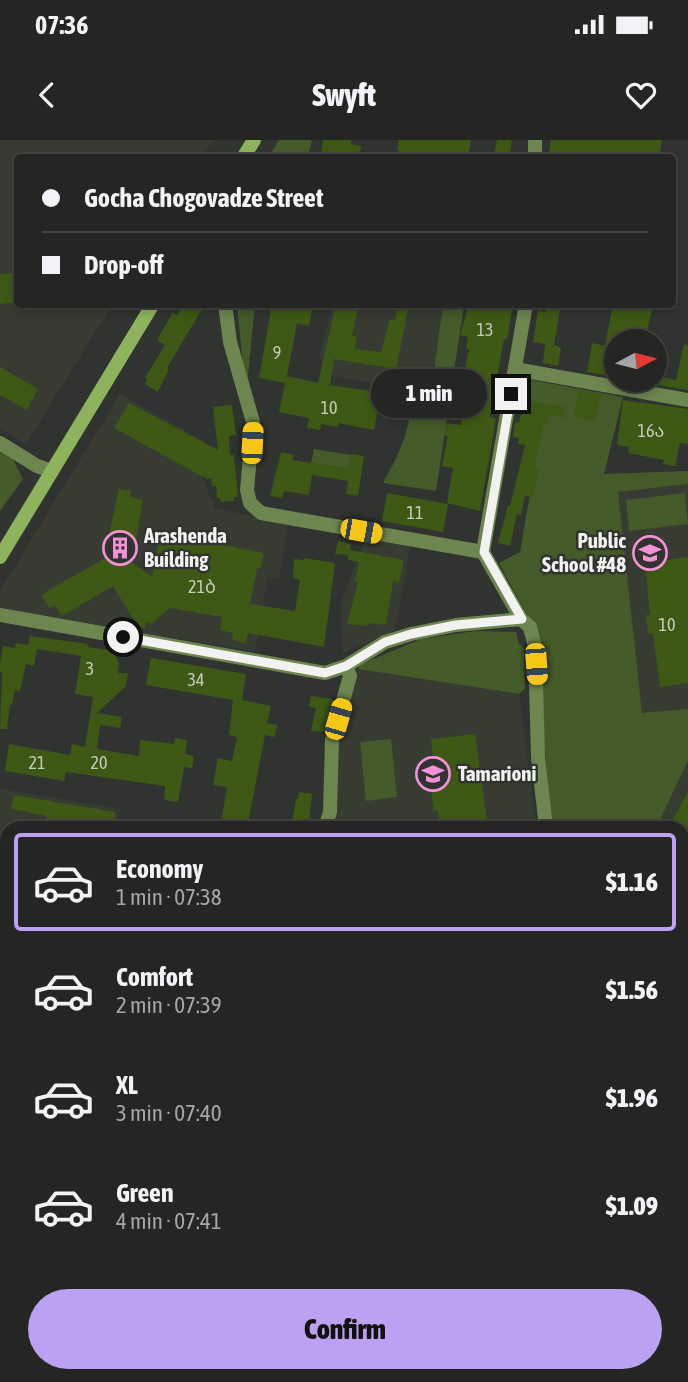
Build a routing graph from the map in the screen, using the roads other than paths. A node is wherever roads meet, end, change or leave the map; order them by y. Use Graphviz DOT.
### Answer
graph roads {
  1 [pos="151,308"];
  2 [pos="226,308"];
  3 [pos="525,308"];
  4 [pos="515,369"];
  5 [pos="688,400"];
  6 [pos="0,443"];
  7 [pos="52,471"];
  8 [pos="484,552"];
  9 [pos="0,557"];
  10 [pos="0,615"];
  11 [pos="522,619"];
  12 [pos="346,666"];
  13 [pos="327,821"];
  14 [pos="545,821"];
  1 -- 7 [label="main road"];
  2 -- 8 [label="street"];
  3 -- 4 [label="street"];
  4 -- 5 [label="street"];
  4 -- 8 [label="street"];
  6 -- 7 [label="street"];
  7 -- 9 [label="main road"];
  8 -- 11 [label="street"];
  10 -- 12 [label="street"];
  11 -- 12 [label="street"];
  11 -- 14 [label="street"];
  12 -- 13 [label="street"];
}
